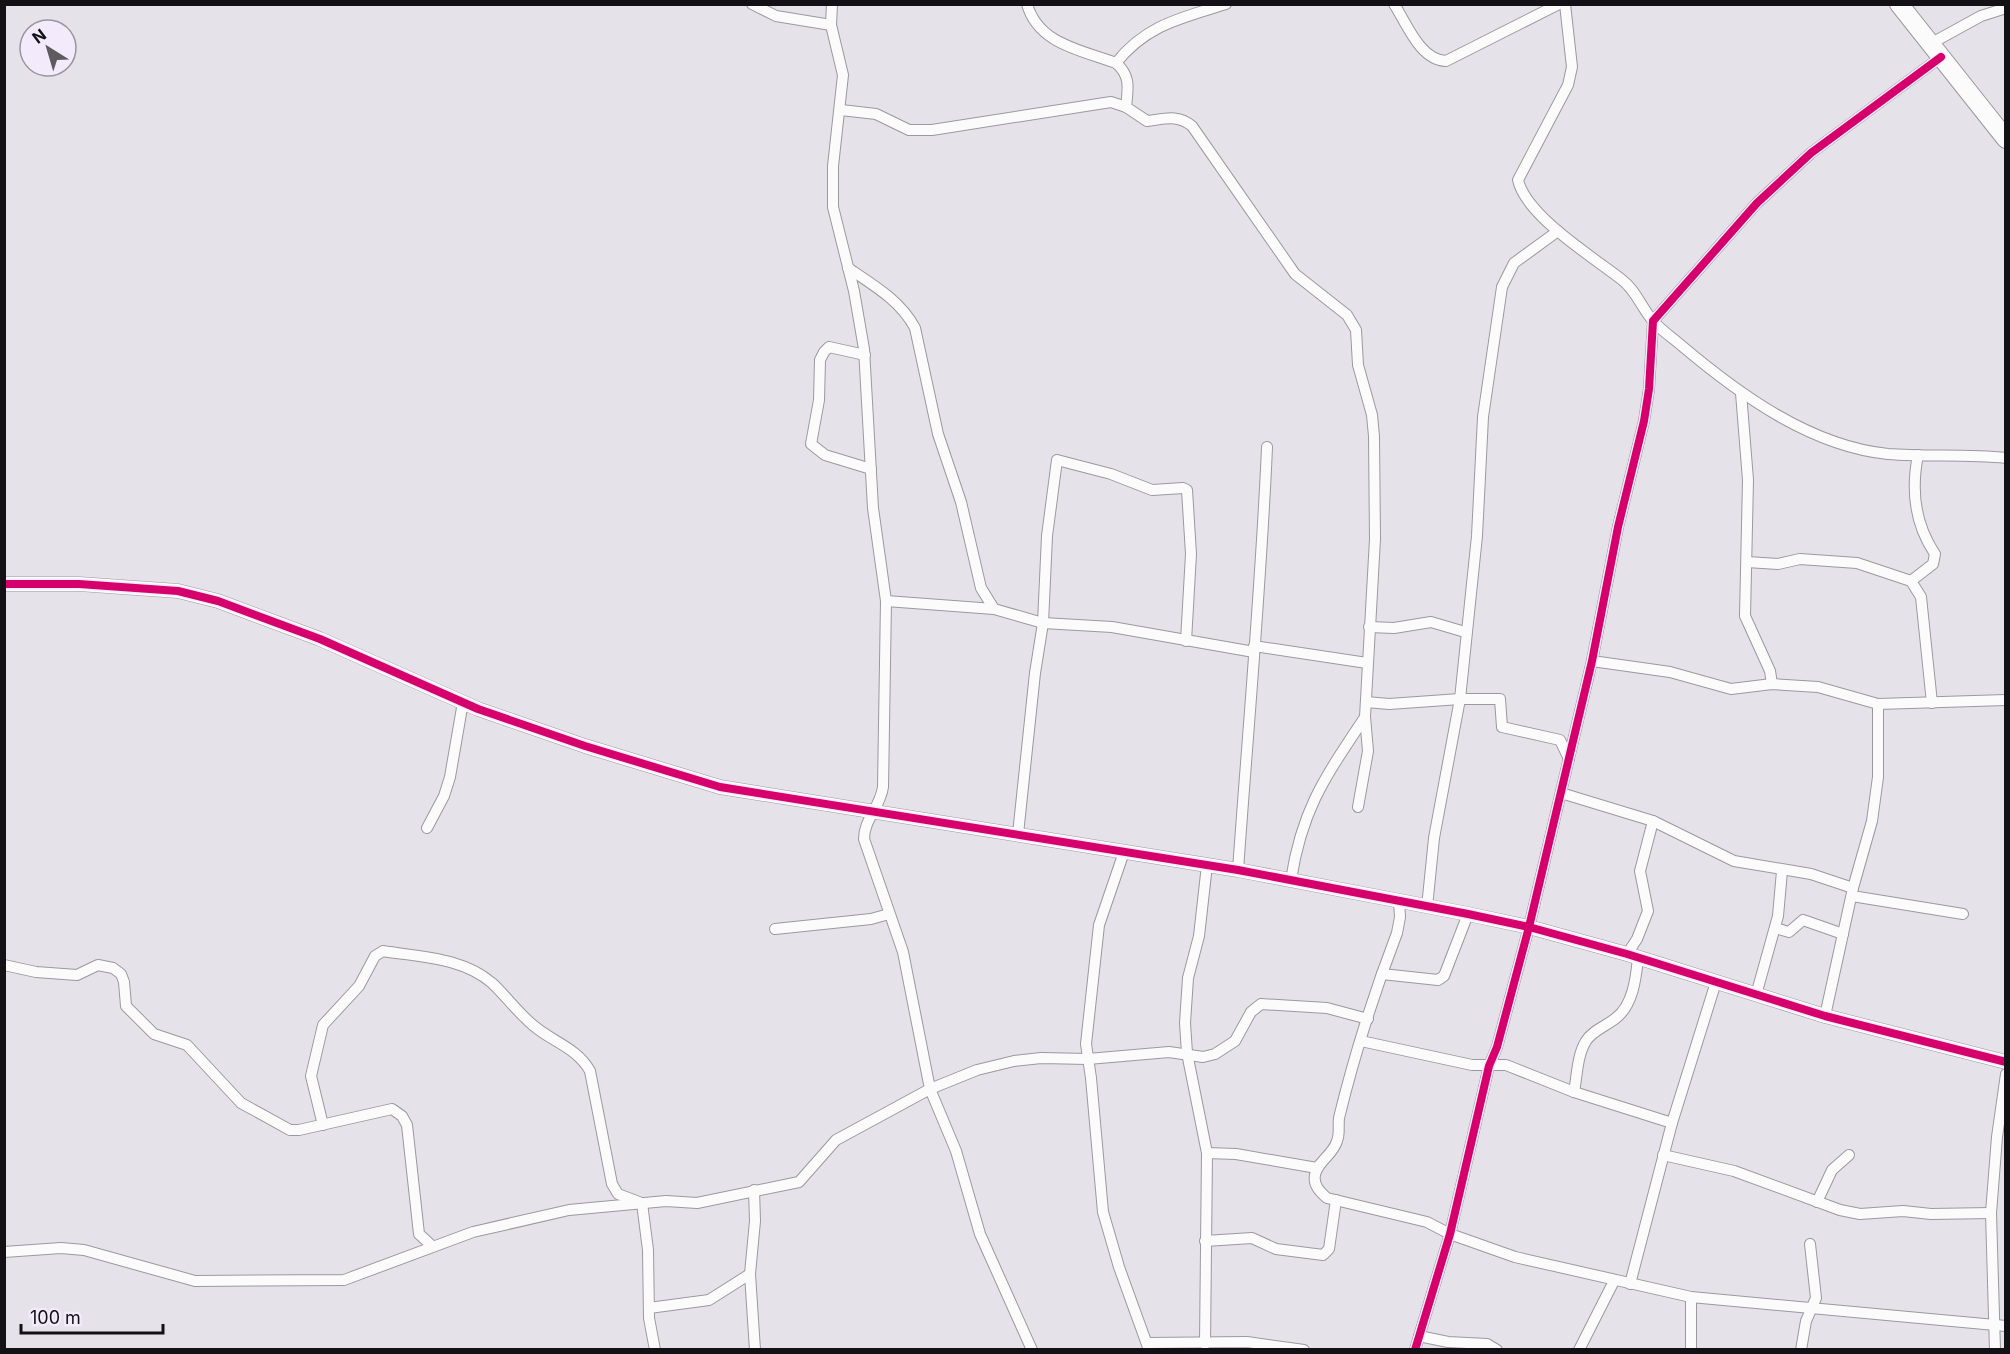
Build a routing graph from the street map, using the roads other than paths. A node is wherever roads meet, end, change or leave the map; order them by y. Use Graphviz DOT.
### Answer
graph roads {
  1 [pos="752,4"];
  2 [pos="832,4"];
  3 [pos="1028,4"];
  4 [pos="1226,4"];
  5 [pos="1394,4"];
  6 [pos="1559,4"];
  7 [pos="1565,4"];
  8 [pos="1899,4"];
  9 [pos="2006,8"];
  10 [pos="831,25"];
  11 [pos="1936,51"];
  12 [pos="1116,63"];
  13 [pos="1126,107"];
  14 [pos="840,110"];
  15 [pos="2006,139"];
  16 [pos="1558,231"];
  17 [pos="848,268"];
  18 [pos="866,281"];
  19 [pos="854,291"];
  20 [pos="1653,321"];
  21 [pos="865,355"];
  22 [pos="1741,393"];
  23 [pos="1267,447"];
  24 [pos="1918,455"];
  25 [pos="2006,458"];
  26 [pos="871,469"];
  27 [pos="1747,562"];
  28 [pos="1911,581"];
  29 [pos="4,584"];
  30 [pos="886,602"];
  31 [pos="994,609"];
  32 [pos="1043,624"];
  33 [pos="1369,627"];
  34 [pos="1465,632"];
  35 [pos="1186,641"];
  36 [pos="1254,649"];
  37 [pos="1592,661"];
  38 [pos="1367,663"];
  39 [pos="1772,684"];
  40 [pos="1460,699"];
  41 [pos="2006,700"];
  42 [pos="463,702"];
  43 [pos="1366,702"];
  44 [pos="1443,702"];
  45 [pos="1932,703"];
  46 [pos="1878,704"];
  47 [pos="1458,713"];
  48 [pos="1365,717"];
  49 [pos="1569,759"];
  50 [pos="1561,793"];
  51 [pos="1358,807"];
  52 [pos="876,811"];
  53 [pos="1653,821"];
  54 [pos="427,828"];
  55 [pos="1018,834"];
  56 [pos="1124,852"];
  57 [pos="1207,865"];
  58 [pos="1238,870"];
  59 [pos="1782,871"];
  60 [pos="1291,880"];
  61 [pos="1852,892"];
  62 [pos="1399,901"];
  63 [pos="1426,907"];
  64 [pos="889,914"];
  65 [pos="1468,914"];
  66 [pos="1964,914"];
  67 [pos="1529,927"];
  68 [pos="1775,928"];
  69 [pos="774,929"];
  70 [pos="1843,934"];
  71 [pos="1633,956"];
  72 [pos="4,965"];
  73 [pos="1382,974"];
  74 [pos="1716,982"];
  75 [pos="1756,995"];
  76 [pos="1825,1016"];
  77 [pos="1368,1019"];
  78 [pos="1361,1041"];
  79 [pos="1187,1053"];
  80 [pos="1088,1059"];
  81 [pos="2006,1062"];
  82 [pos="1489,1066"];
  83 [pos="2006,1074"];
  84 [pos="930,1089"];
  85 [pos="1574,1092"];
  86 [pos="1672,1123"];
  87 [pos="323,1125"];
  88 [pos="1207,1153"];
  89 [pos="1663,1155"];
  90 [pos="1849,1155"];
  91 [pos="1317,1168"];
  92 [pos="754,1190"];
  93 [pos="1336,1200"];
  94 [pos="1817,1202"];
  95 [pos="642,1203"];
  96 [pos="1991,1213"];
  97 [pos="1450,1234"];
  98 [pos="1205,1241"];
  99 [pos="1810,1244"];
  100 [pos="432,1246"];
  101 [pos="4,1252"];
  102 [pos="750,1274"];
  103 [pos="1614,1281"];
  104 [pos="1629,1284"];
  105 [pos="1692,1298"];
  106 [pos="649,1308"];
  107 [pos="1811,1309"];
  108 [pos="2000,1326"];
  109 [pos="1419,1336"];
  110 [pos="1205,1344"];
  111 [pos="1148,1346"];
  112 [pos="655,1350"];
  113 [pos="755,1350"];
  114 [pos="1032,1350"];
  115 [pos="1304,1350"];
  116 [pos="1415,1350"];
  117 [pos="1497,1350"];
  118 [pos="1579,1350"];
  119 [pos="1691,1350"];
  120 [pos="1801,1350"];
  121 [pos="1995,1350"];
  1 -- 10 [label="street"];
  2 -- 10 [label="street"];
  3 -- 12 [label="street"];
  4 -- 12 [label="street"];
  5 -- 6 [label="street"];
  7 -- 16 [label="street"];
  8 -- 11 [label="main road"];
  9 -- 11 [label="street"];
  10 -- 14 [label="street"];
  11 -- 15 [label="main road"];
  11 -- 20 [label="street"];
  12 -- 13 [label="street"];
  13 -- 14 [label="street"];
  13 -- 33 [label="street"];
  14 -- 17 [label="street"];
  16 -- 20 [label="street"];
  16 -- 34 [label="street"];
  17 -- 18 [label="street"];
  17 -- 19 [label="street"];
  18 -- 19 [label="street"];
  18 -- 31 [label="street"];
  19 -- 21 [label="street"];
  20 -- 22 [label="street"];
  20 -- 37 [label="street"];
  21 -- 26 [label="street"];
  21 -- 26 [label="street"];
  22 -- 24 [label="street"];
  22 -- 27 [label="street"];
  23 -- 36 [label="street"];
  24 -- 25 [label="street"];
  24 -- 28 [label="street"];
  26 -- 30 [label="street"];
  27 -- 28 [label="street"];
  27 -- 39 [label="street"];
  28 -- 45 [label="street"];
  29 -- 42 [label="street"];
  30 -- 31 [label="street"];
  30 -- 52 [label="street"];
  31 -- 32 [label="street"];
  32 -- 35 [label="street"];
  32 -- 35 [label="street"];
  32 -- 55 [label="street"];
  33 -- 34 [label="street"];
  33 -- 38 [label="street"];
  34 -- 40 [label="street"];
  35 -- 36 [label="street"];
  36 -- 38 [label="street"];
  36 -- 58 [label="street"];
  37 -- 39 [label="street"];
  37 -- 49 [label="street"];
  38 -- 43 [label="street"];
  39 -- 46 [label="street"];
  40 -- 44 [label="street"];
  40 -- 47 [label="street"];
  40 -- 49 [label="street"];
  41 -- 45 [label="street"];
  42 -- 52 [label="street"];
  42 -- 54 [label="street"];
  43 -- 44 [label="street"];
  43 -- 48 [label="street"];
  44 -- 47 [label="street"];
  45 -- 46 [label="street"];
  46 -- 61 [label="street"];
  47 -- 63 [label="street"];
  48 -- 51 [label="street"];
  48 -- 60 [label="street"];
  49 -- 50 [label="street"];
  50 -- 53 [label="street"];
  50 -- 67 [label="street"];
  52 -- 55 [label="street"];
  52 -- 64 [label="street"];
  53 -- 59 [label="street"];
  53 -- 71 [label="street"];
  55 -- 56 [label="street"];
  56 -- 57 [label="street"];
  56 -- 80 [label="street"];
  57 -- 58 [label="street"];
  57 -- 79 [label="street"];
  58 -- 60 [label="street"];
  59 -- 61 [label="street"];
  59 -- 68 [label="street"];
  60 -- 62 [label="street"];
  61 -- 66 [label="street"];
  61 -- 70 [label="street"];
  62 -- 63 [label="street"];
  62 -- 73 [label="street"];
  63 -- 65 [label="street"];
  64 -- 69 [label="street"];
  64 -- 84 [label="street"];
  65 -- 67 [label="street"];
  65 -- 73 [label="street"];
  67 -- 71 [label="street"];
  67 -- 82 [label="street"];
  68 -- 70 [label="street"];
  68 -- 75 [label="street"];
  70 -- 76 [label="street"];
  71 -- 74 [label="street"];
  71 -- 85 [label="street"];
  72 -- 87 [label="street"];
  73 -- 77 [label="street"];
  74 -- 75 [label="street"];
  74 -- 86 [label="street"];
  75 -- 76 [label="street"];
  76 -- 81 [label="street"];
  77 -- 78 [label="street"];
  77 -- 79 [label="street"];
  78 -- 82 [label="street"];
  78 -- 91 [label="street"];
  79 -- 80 [label="street"];
  79 -- 88 [label="street"];
  80 -- 84 [label="street"];
  80 -- 111 [label="street"];
  82 -- 85 [label="street"];
  82 -- 97 [label="street"];
  83 -- 96 [label="street"];
  84 -- 92 [label="street"];
  84 -- 114 [label="street"];
  85 -- 86 [label="street"];
  86 -- 89 [label="street"];
  87 -- 95 [label="street"];
  87 -- 100 [label="street"];
  88 -- 91 [label="street"];
  88 -- 98 [label="street"];
  89 -- 94 [label="street"];
  89 -- 104 [label="street"];
  90 -- 94 [label="street"];
  91 -- 93 [label="street"];
  92 -- 95 [label="street"];
  92 -- 102 [label="street"];
  93 -- 97 [label="street"];
  93 -- 98 [label="street"];
  94 -- 96 [label="street"];
  95 -- 100 [label="street"];
  95 -- 106 [label="street"];
  96 -- 108 [label="street"];
  97 -- 103 [label="street"];
  97 -- 109 [label="street"];
  98 -- 110 [label="street"];
  99 -- 107 [label="street"];
  100 -- 101 [label="street"];
  102 -- 106 [label="street"];
  102 -- 113 [label="street"];
  103 -- 104 [label="street"];
  103 -- 118 [label="street"];
  104 -- 105 [label="street"];
  105 -- 107 [label="street"];
  105 -- 119 [label="street"];
  106 -- 112 [label="street"];
  107 -- 108 [label="street"];
  107 -- 120 [label="street"];
  108 -- 121 [label="street"];
  109 -- 116 [label="street"];
  109 -- 117 [label="street"];
  110 -- 111 [label="street"];
  110 -- 115 [label="street"];
}
